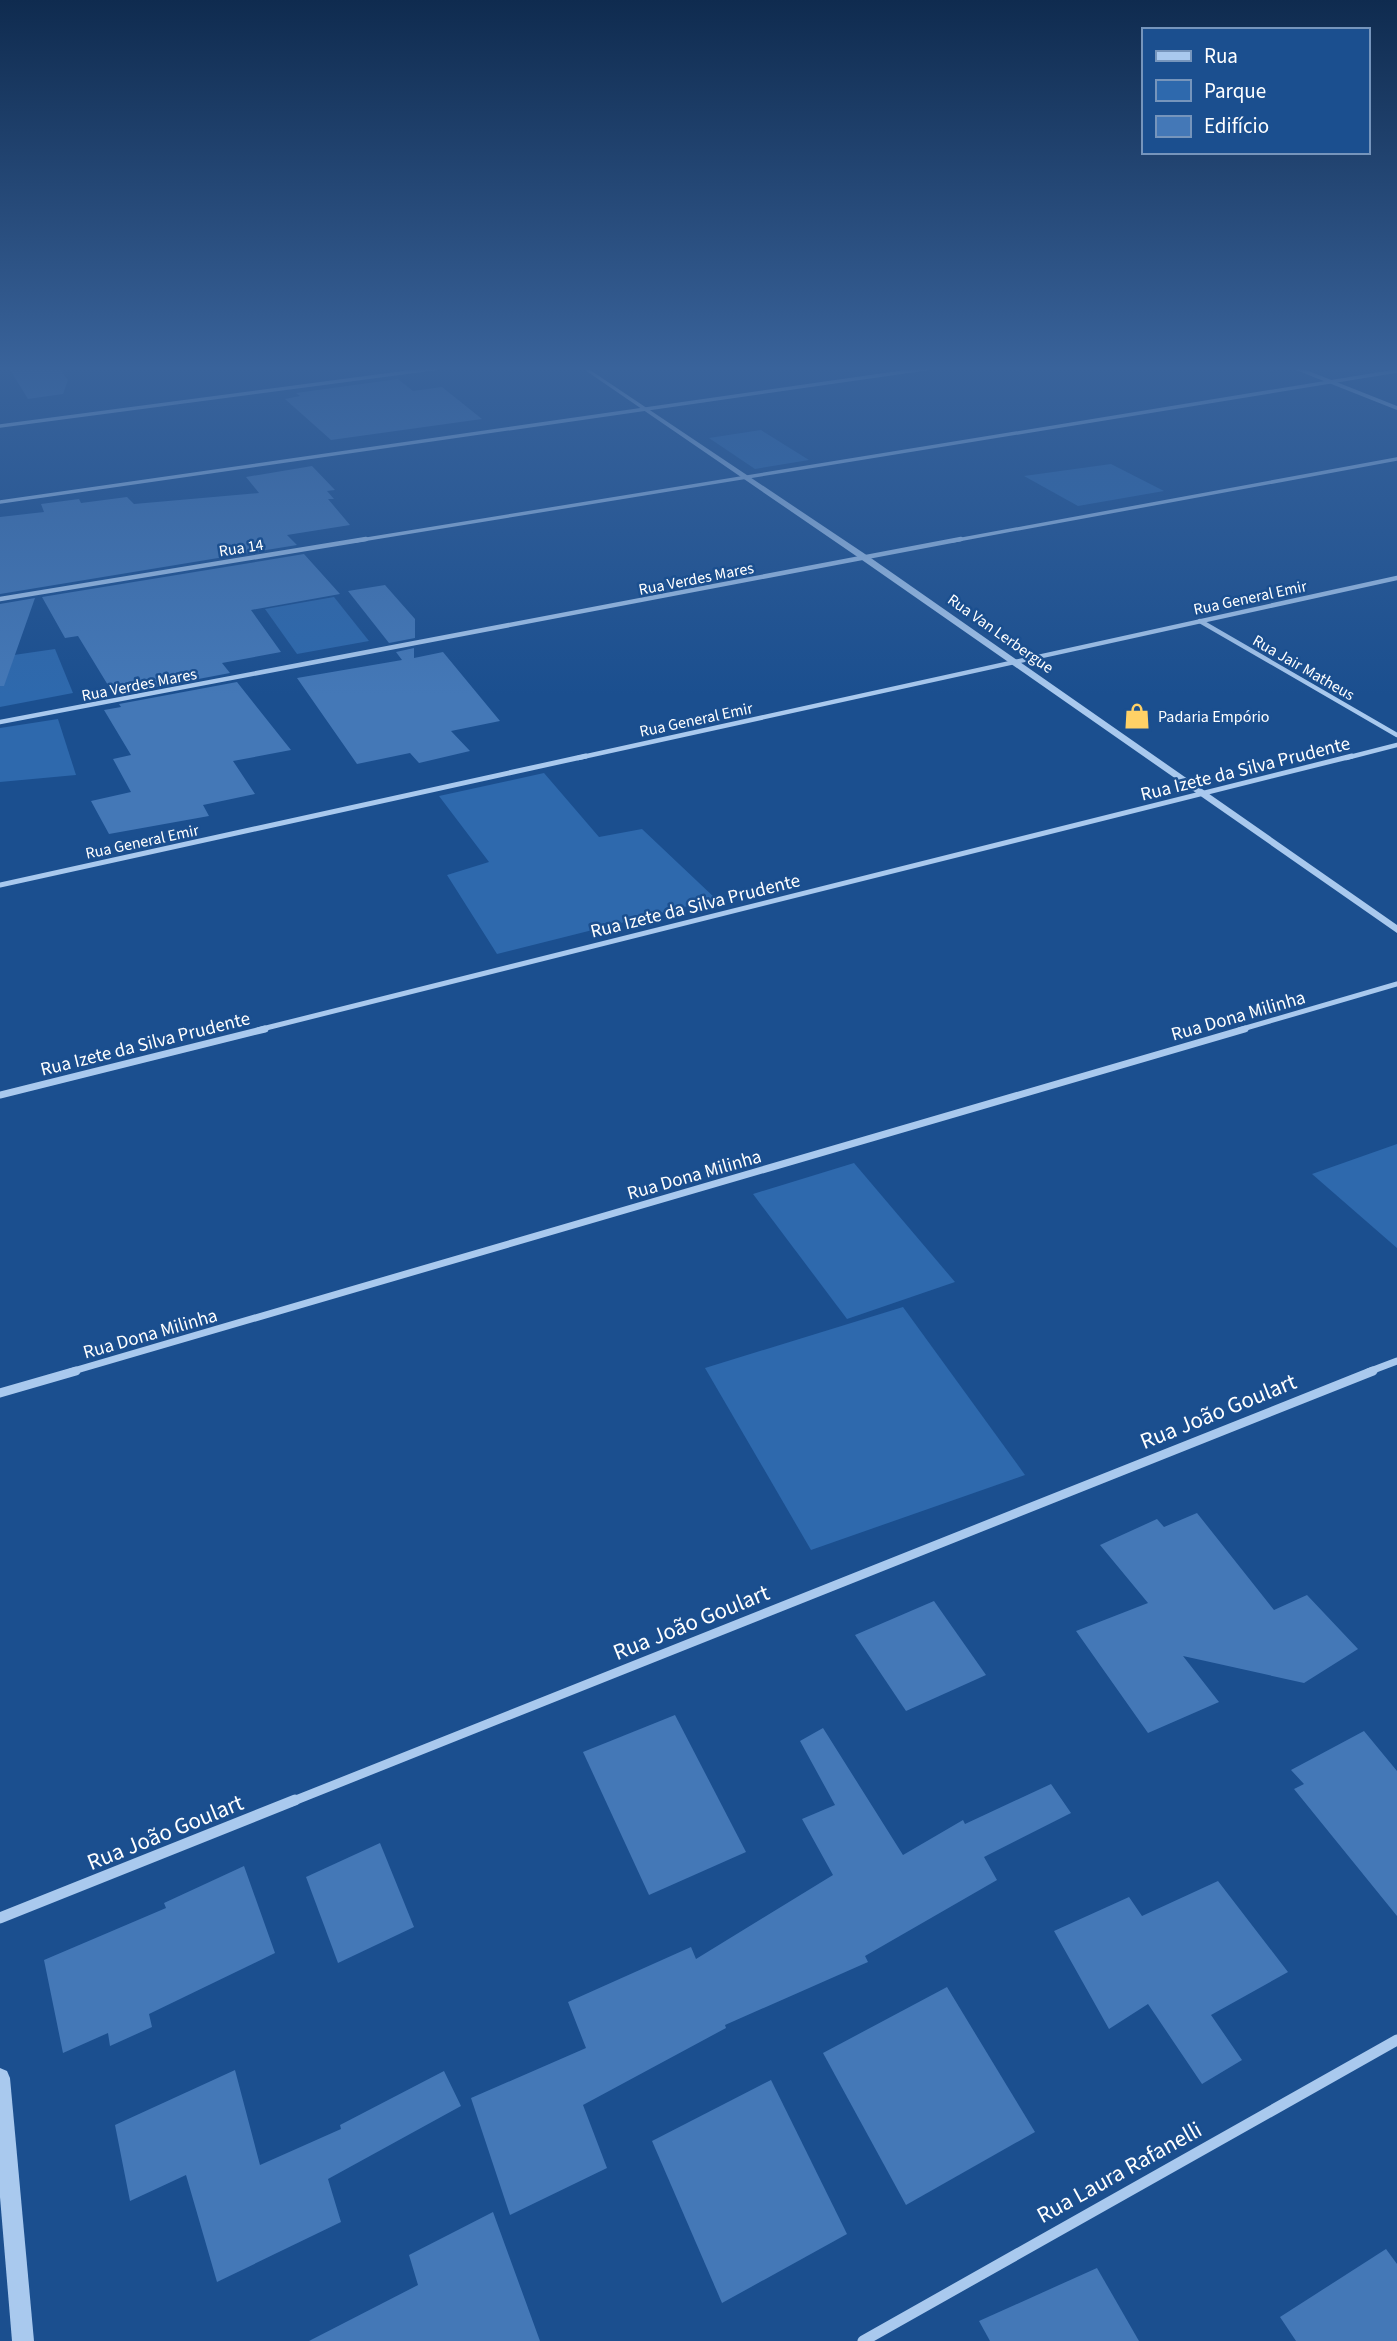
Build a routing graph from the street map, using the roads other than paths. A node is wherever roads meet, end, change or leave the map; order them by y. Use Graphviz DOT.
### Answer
graph roads {
  1 [pos="172,477"];
  2 [pos="742,477"];
  3 [pos="744,477"];
  4 [pos="1299,477"];
  5 [pos="0,502"];
  6 [pos="866,558"];
  7 [pos="1397,578"];
  8 [pos="0,599"];
  9 [pos="1199,620"];
  10 [pos="1015,661"];
  11 [pos="0,722"];
  12 [pos="1397,735"];
  13 [pos="1397,745"];
  14 [pos="1206,794"];
  15 [pos="0,885"];
  16 [pos="1397,930"];
  17 [pos="1397,985"];
  18 [pos="0,1095"];
  19 [pos="1397,1361"];
  20 [pos="0,1393"];
  21 [pos="0,1918"];
  22 [pos="1397,2040"];
  23 [pos="0,2078"];
  24 [pos="23,2341"];
  25 [pos="863,2341"];
  1 -- 5 [label="street"];
  2 -- 8 [label="street, Rua 14"];
  3 -- 6 [label="street, Rua Van Lerbergue"];
  4 -- 6 [label="street, Rua Verdes Mares"];
  6 -- 10 [label="street, Rua Van Lerbergue"];
  6 -- 11 [label="street, Rua Verdes Mares"];
  7 -- 9 [label="street, Rua General Emir"];
  9 -- 10 [label="street, Rua General Emir"];
  9 -- 12 [label="street, Rua Jair Matheus"];
  10 -- 14 [label="street, Rua Van Lerbergue"];
  10 -- 15 [label="street, Rua General Emir"];
  13 -- 14 [label="street, Rua Izete da Silva Prudente"];
  14 -- 16 [label="street, Rua Van Lerbergue"];
  14 -- 18 [label="street, Rua Izete da Silva Prudente"];
  17 -- 20 [label="street, Rua Dona Milinha"];
  19 -- 21 [label="street, Rua João Goulart"];
  22 -- 25 [label="street, Rua Laura Rafanelli"];
  23 -- 24 [label="street"];
}
